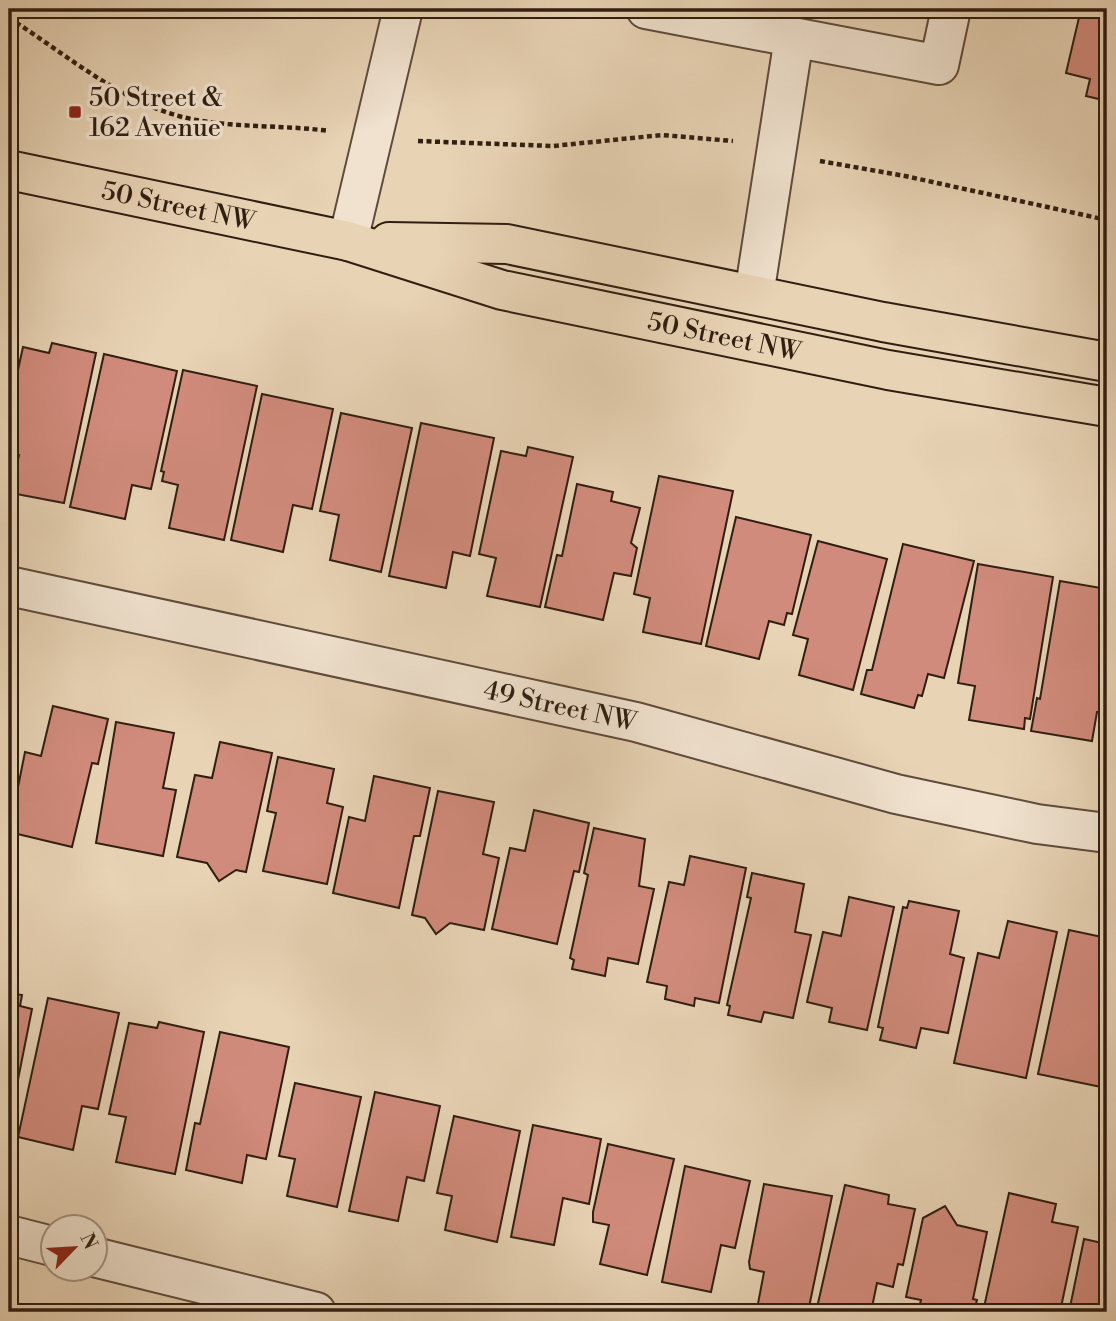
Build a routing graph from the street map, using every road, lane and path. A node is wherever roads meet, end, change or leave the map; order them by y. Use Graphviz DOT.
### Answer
graph roads {
  1 [pos="403,9"];
  2 [pos="646,9"];
  3 [pos="951,9"];
  4 [pos="689,13"];
  5 [pos="9,18"];
  6 [pos="794,38"];
  7 [pos="306,128"];
  8 [pos="420,141"];
  9 [pos="740,143"];
  10 [pos="819,161"];
  11 [pos="9,170"];
  12 [pos="1107,220"];
  13 [pos="348,241"];
  14 [pos="754,295"];
  15 [pos="1107,362"];
  16 [pos="1107,407"];
  17 [pos="9,586"];
  18 [pos="1107,834"];
  19 [pos="9,1235"];
  20 [pos="38,1242"];
  21 [pos="108,1260"];
  22 [pos="316,1312"];
  1 -- 13 [label="street"];
  2 -- 4 [label="street"];
  3 -- 6 [label="street"];
  4 -- 6 [label="street"];
  5 -- 7 [label="path"];
  6 -- 14 [label="street"];
  8 -- 9 [label="path"];
  10 -- 12 [label="path"];
  11 -- 13 [label="main road, 50 Street NW"];
  13 -- 14 [label="main road, 50 Street NW"];
  13 -- 16 [label="main road, 50 Street NW"];
  14 -- 15 [label="main road, 50 Street NW"];
  17 -- 18 [label="street, 49 Street NW"];
  19 -- 20 [label="street"];
  21 -- 22 [label="street"];
}
